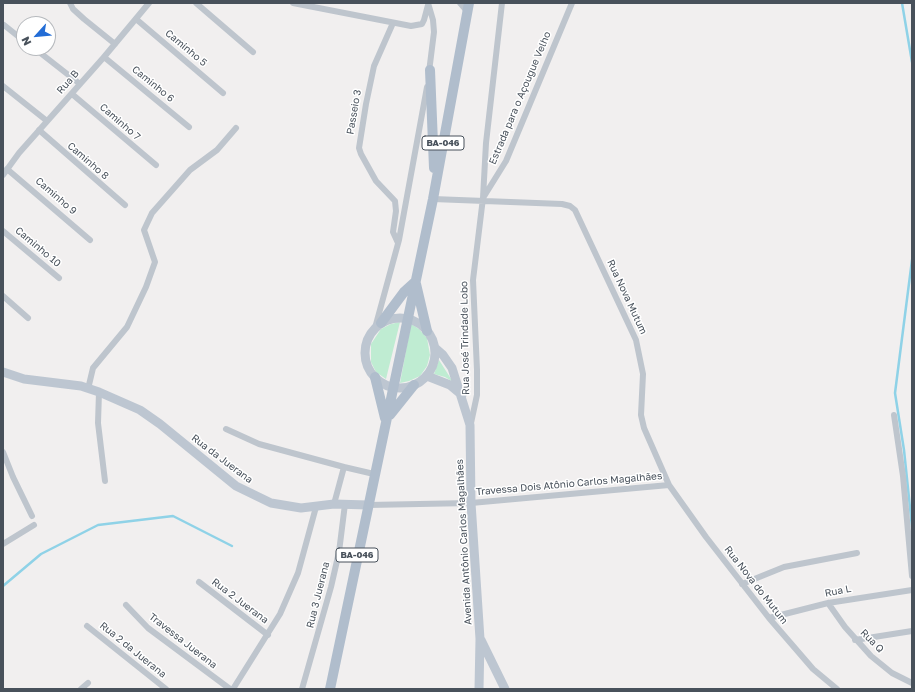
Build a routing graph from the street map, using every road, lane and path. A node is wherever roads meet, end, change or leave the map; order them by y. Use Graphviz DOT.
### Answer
graph roads {
  1 [pos="70,3"];
  2 [pos="149,3"];
  3 [pos="196,3"];
  4 [pos="293,3"];
  5 [pos="428,3"];
  6 [pos="502,3"];
  7 [pos="572,3"];
  8 [pos="465,6"];
  9 [pos="136,19"];
  10 [pos="393,23"];
  11 [pos="4,25"];
  12 [pos="16,34"];
  13 [pos="115,44"];
  14 [pos="253,52"];
  15 [pos="44,56"];
  16 [pos="104,57"];
  17 [pos="430,70"];
  18 [pos="80,84"];
  19 [pos="3,86"];
  20 [pos="223,93"];
  21 [pos="72,94"];
  22 [pos="46,121"];
  23 [pos="189,127"];
  24 [pos="236,128"];
  25 [pos="39,130"];
  26 [pos="156,166"];
  27 [pos="7,169"];
  28 [pos="3,175"];
  29 [pos="435,185"];
  30 [pos="433,199"];
  31 [pos="483,200"];
  32 [pos="126,205"];
  33 [pos="3,231"];
  34 [pos="90,240"];
  35 [pos="398,243"];
  36 [pos="59,278"];
  37 [pos="415,282"];
  38 [pos="3,296"];
  39 [pos="28,318"];
  40 [pos="407,318"];
  41 [pos="378,326"];
  42 [pos="427,331"];
  43 [pos="435,348"];
  44 [pos="3,372"];
  45 [pos="427,376"];
  46 [pos="375,377"];
  47 [pos="414,385"];
  48 [pos="394,388"];
  49 [pos="88,389"];
  50 [pos="99,392"];
  51 [pos="462,395"];
  52 [pos="894,415"];
  53 [pos="386,422"];
  54 [pos="470,425"];
  55 [pos="226,429"];
  56 [pos="3,452"];
  57 [pos="344,467"];
  58 [pos="374,474"];
  59 [pos="105,481"];
  60 [pos="669,485"];
  61 [pos="471,503"];
  62 [pos="334,504"];
  63 [pos="345,504"];
  64 [pos="368,505"];
  65 [pos="316,507"];
  66 [pos="32,516"];
  67 [pos="34,525"];
  68 [pos="3,544"];
  69 [pos="857,553"];
  70 [pos="912,576"];
  71 [pos="199,582"];
  72 [pos="742,584"];
  73 [pos="912,590"];
  74 [pos="828,603"];
  75 [pos="126,605"];
  76 [pos="769,618"];
  77 [pos="87,626"];
  78 [pos="912,631"];
  79 [pos="268,635"];
  80 [pos="480,639"];
  81 [pos="856,640"];
  82 [pos="88,683"];
  83 [pos="912,683"];
  84 [pos="81,689"];
  85 [pos="166,689"];
  86 [pos="230,689"];
  87 [pos="233,689"];
  88 [pos="302,689"];
  89 [pos="330,689"];
  90 [pos="479,689"];
  91 [pos="505,689"];
  92 [pos="837,689"];
  1 -- 13 [label="street"];
  2 -- 9 [label="street, Rua B"];
  3 -- 14 [label="street"];
  4 -- 10 [label="street"];
  5 -- 10 [label="street"];
  5 -- 17 [label="street"];
  6 -- 31 [label="street, Rua José Trindade Lobo"];
  7 -- 31 [label="street, Estrada para o Açougue Velho"];
  8 -- 29 [label="main road, BA-046 / BA-046"];
  9 -- 13 [label="street, Rua B"];
  9 -- 20 [label="street, Caminho 5"];
  10 -- 35 [label="street, Passeio 3"];
  11 -- 12 [label="street"];
  13 -- 16 [label="street, Rua B"];
  15 -- 18 [label="street"];
  16 -- 18 [label="street, Rua B"];
  16 -- 23 [label="street, Caminho 6"];
  17 -- 29 [label="main road"];
  17 -- 35 [label="street"];
  18 -- 21 [label="street, Rua B"];
  19 -- 22 [label="street"];
  21 -- 22 [label="street, Rua B"];
  21 -- 26 [label="street, Caminho 7"];
  22 -- 25 [label="street, Rua B"];
  24 -- 49 [label="street"];
  25 -- 27 [label="street, Rua B"];
  25 -- 32 [label="street, Caminho 8"];
  27 -- 28 [label="street, Rua B"];
  27 -- 34 [label="street, Caminho 9"];
  29 -- 30 [label="main road, BA-046 / BA-046"];
  30 -- 31 [label="street, Rua Nova Mutum"];
  30 -- 37 [label="main road, BA-046 / BA-046"];
  31 -- 54 [label="street, Rua José Trindade Lobo"];
  31 -- 60 [label="street, Rua Nova Mutum"];
  33 -- 36 [label="street, Caminho 10"];
  35 -- 41 [label="street"];
  37 -- 40 [label="main road, BA-046 / BA-046"];
  37 -- 41 [label="main road"];
  37 -- 42 [label="main road"];
  38 -- 39 [label="street"];
  40 -- 41 [label="main road"];
  40 -- 42 [label="main road"];
  40 -- 48 [label="main road, BA-046 / BA-046"];
  41 -- 46 [label="main road"];
  42 -- 43 [label="main road, Avenida Antônio Carlos Magalhães"];
  43 -- 45 [label="main road"];
  43 -- 51 [label="main road, Avenida Antônio Carlos Magalhães"];
  44 -- 49 [label="main road, Rua da Juerana"];
  45 -- 47 [label="main road"];
  45 -- 51 [label="main road"];
  46 -- 48 [label="main road"];
  46 -- 53 [label="main road"];
  47 -- 48 [label="main road"];
  47 -- 53 [label="main road"];
  48 -- 53 [label="main road, BA-046 / BA-046"];
  49 -- 50 [label="main road, Rua da Juerana"];
  50 -- 59 [label="street"];
  50 -- 65 [label="main road, Rua da Juerana"];
  51 -- 54 [label="main road, Avenida Antônio Carlos Magalhães"];
  52 -- 70 [label="street"];
  53 -- 58 [label="main road, BA-046 / BA-046"];
  54 -- 61 [label="main road, Avenida Antônio Carlos Magalhães"];
  55 -- 57 [label="street"];
  56 -- 66 [label="street"];
  57 -- 58 [label="street"];
  57 -- 62 [label="street"];
  58 -- 64 [label="main road, BA-046 / BA-046"];
  60 -- 61 [label="street, Travessa Dois Atônio Carlos Magalhães"];
  60 -- 72 [label="street, Rua Nova do Mutum"];
  61 -- 64 [label="street, Travessa Dois Atônio Carlos Magalhães"];
  61 -- 80 [label="main road, Avenida Antônio Carlos Magalhães"];
  62 -- 63 [label="main road, Rua da Juerana"];
  62 -- 65 [label="main road, Rua da Juerana"];
  63 -- 64 [label="main road, Rua da Juerana"];
  63 -- 88 [label="street, Rua 3 Juerana"];
  64 -- 89 [label="main road, BA-046 / BA-046"];
  65 -- 79 [label="street"];
  67 -- 68 [label="street"];
  69 -- 72 [label="street"];
  71 -- 79 [label="street, Rua 2 Juerana"];
  72 -- 76 [label="street, Rua Nova do Mutum"];
  73 -- 74 [label="street, Rua L"];
  74 -- 76 [label="street, Rua L"];
  74 -- 81 [label="street, Rua Q"];
  75 -- 86 [label="street, Travessa Juerana"];
  76 -- 92 [label="street, Rua Nova do Mutum"];
  77 -- 85 [label="street, Rua 2 da Juerana"];
  78 -- 81 [label="street"];
  79 -- 87 [label="street"];
  80 -- 90 [label="main road, Avenida Antônio Carlos Magalhães"];
  80 -- 91 [label="main road"];
  81 -- 83 [label="street, Rua Q"];
  82 -- 84 [label="street"];
}
